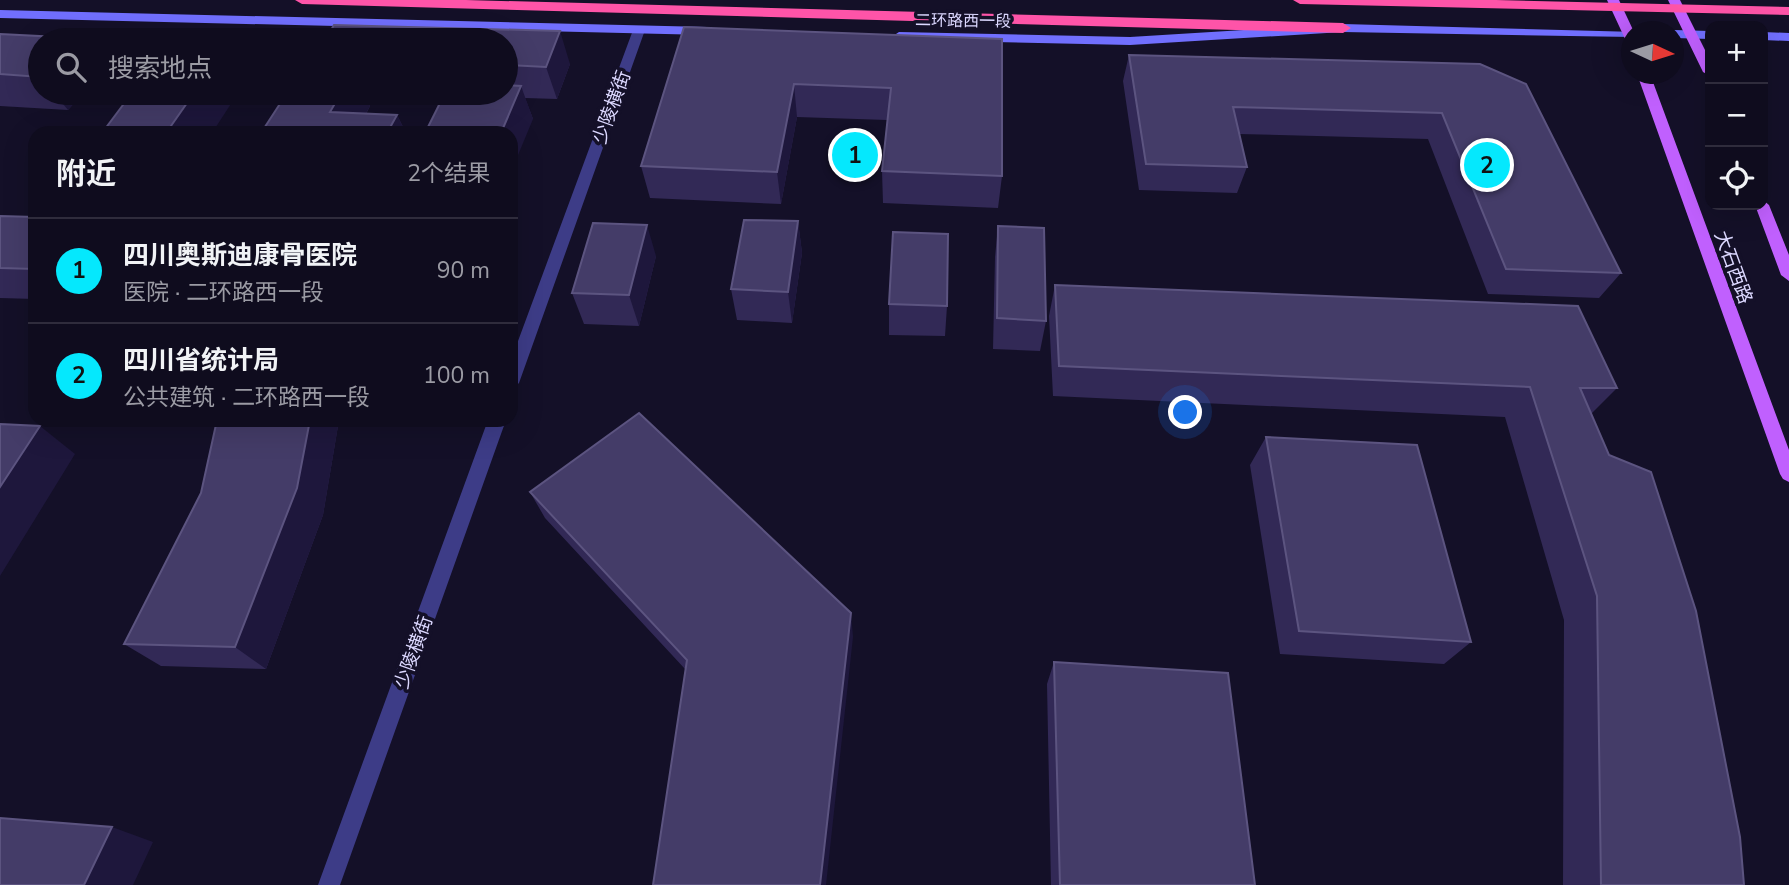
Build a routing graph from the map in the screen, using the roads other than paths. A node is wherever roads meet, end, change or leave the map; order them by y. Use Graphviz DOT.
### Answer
graph roads {
  1 [pos="302,0"];
  2 [pos="1300,0"];
  3 [pos="1613,0"];
  4 [pos="1674,0"];
  5 [pos="1789,11"];
  6 [pos="0,15"];
  7 [pos="1624,21"];
  8 [pos="1343,28"];
  9 [pos="639,30"];
  10 [pos="721,32"];
  11 [pos="884,35"];
  12 [pos="1684,35"];
  13 [pos="1693,35"];
  14 [pos="1705,35"];
  15 [pos="1621,36"];
  16 [pos="1768,36"];
  17 [pos="1789,37"];
  18 [pos="1705,61"];
  19 [pos="1647,84"];
  20 [pos="1764,210"];
  21 [pos="1789,275"];
  22 [pos="518,364"];
  23 [pos="495,427"];
  24 [pos="1789,474"];
  25 [pos="329,885"];
  1 -- 8 [label="highway"];
  2 -- 5 [label="highway"];
  3 -- 7 [label="main road"];
  4 -- 13 [label="main road"];
  6 -- 9 [label="main road"];
  8 -- 11 [label="main road, 二环路西一段"];
  8 -- 15 [label="main road, 二环路西一段"];
  9 -- 10 [label="main road"];
  9 -- 22 [label="street, 少陵横街"];
  12 -- 13 [label="main road"];
  13 -- 14 [label="main road"];
  13 -- 18 [label="main road"];
  16 -- 17 [label="main road"];
  19 -- 24 [label="main road, 大石西路"];
  20 -- 21 [label="main road"];
  23 -- 25 [label="street, 少陵横街"];
}
